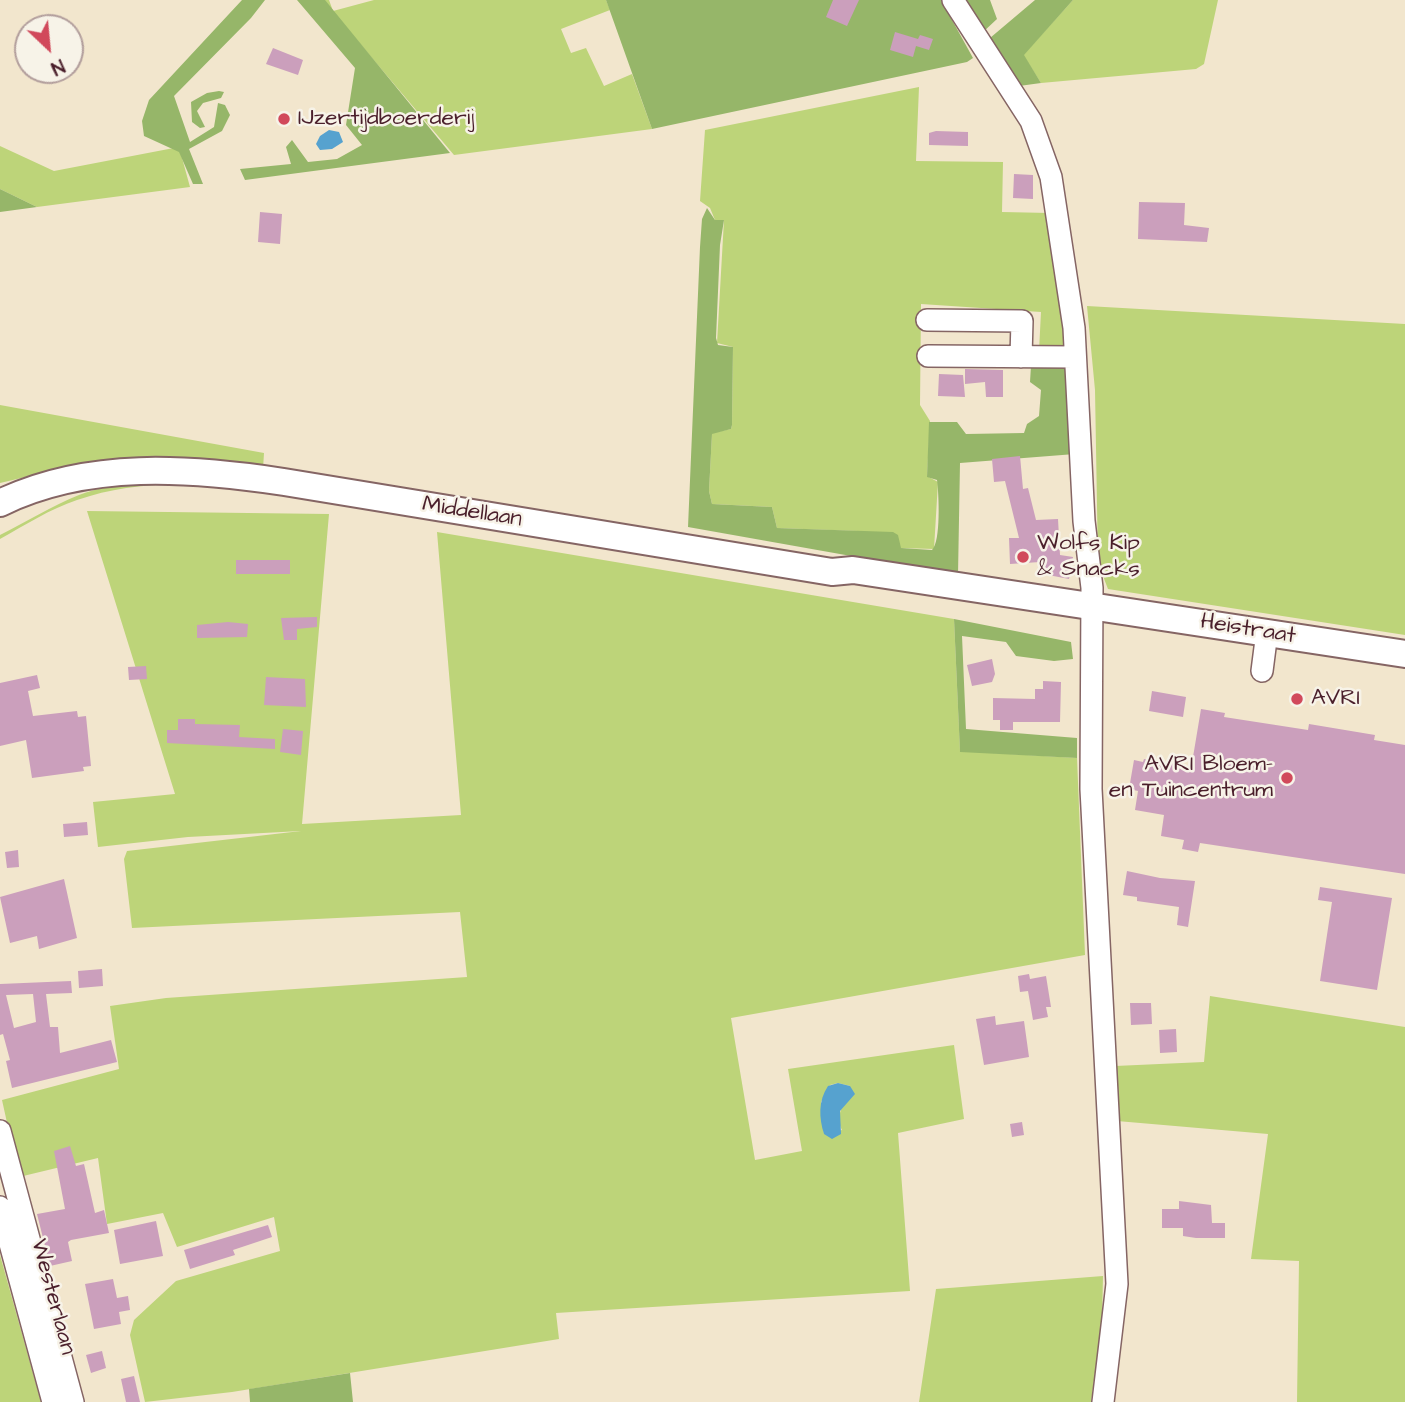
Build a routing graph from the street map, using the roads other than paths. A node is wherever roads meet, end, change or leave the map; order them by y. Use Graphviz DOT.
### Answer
graph roads {
  1 [pos="953,0"];
  2 [pos="927,320"];
  3 [pos="928,356"];
  4 [pos="1021,357"];
  5 [pos="1075,358"];
  6 [pos="111,475"];
  7 [pos="44,484"];
  8 [pos="0,488"];
  9 [pos="0,503"];
  10 [pos="0,520"];
  11 [pos="1091,614"];
  12 [pos="1264,650"];
  13 [pos="1405,654"];
  14 [pos="1405,665"];
  15 [pos="0,1131"];
  16 [pos="0,1206"];
  17 [pos="53,1402"];
  18 [pos="73,1402"];
  19 [pos="1103,1402"];
  1 -- 5 [label="street"];
  2 -- 4 [label="street"];
  3 -- 4 [label="street"];
  4 -- 5 [label="street"];
  5 -- 11 [label="street"];
  6 -- 7 [label="main road, Middellaan"];
  6 -- 10 [label="main road, Middellaan"];
  6 -- 11 [label="main road, Middellaan"];
  7 -- 8 [label="main road"];
  7 -- 9 [label="main road, Middellaan"];
  11 -- 12 [label="main road, Heistraat"];
  11 -- 19 [label="street"];
  12 -- 13 [label="main road, Heistraat"];
  12 -- 14 [label="main road, Heistraat"];
  15 -- 18 [label="street"];
  16 -- 17 [label="street, Westerlaan"];
}
